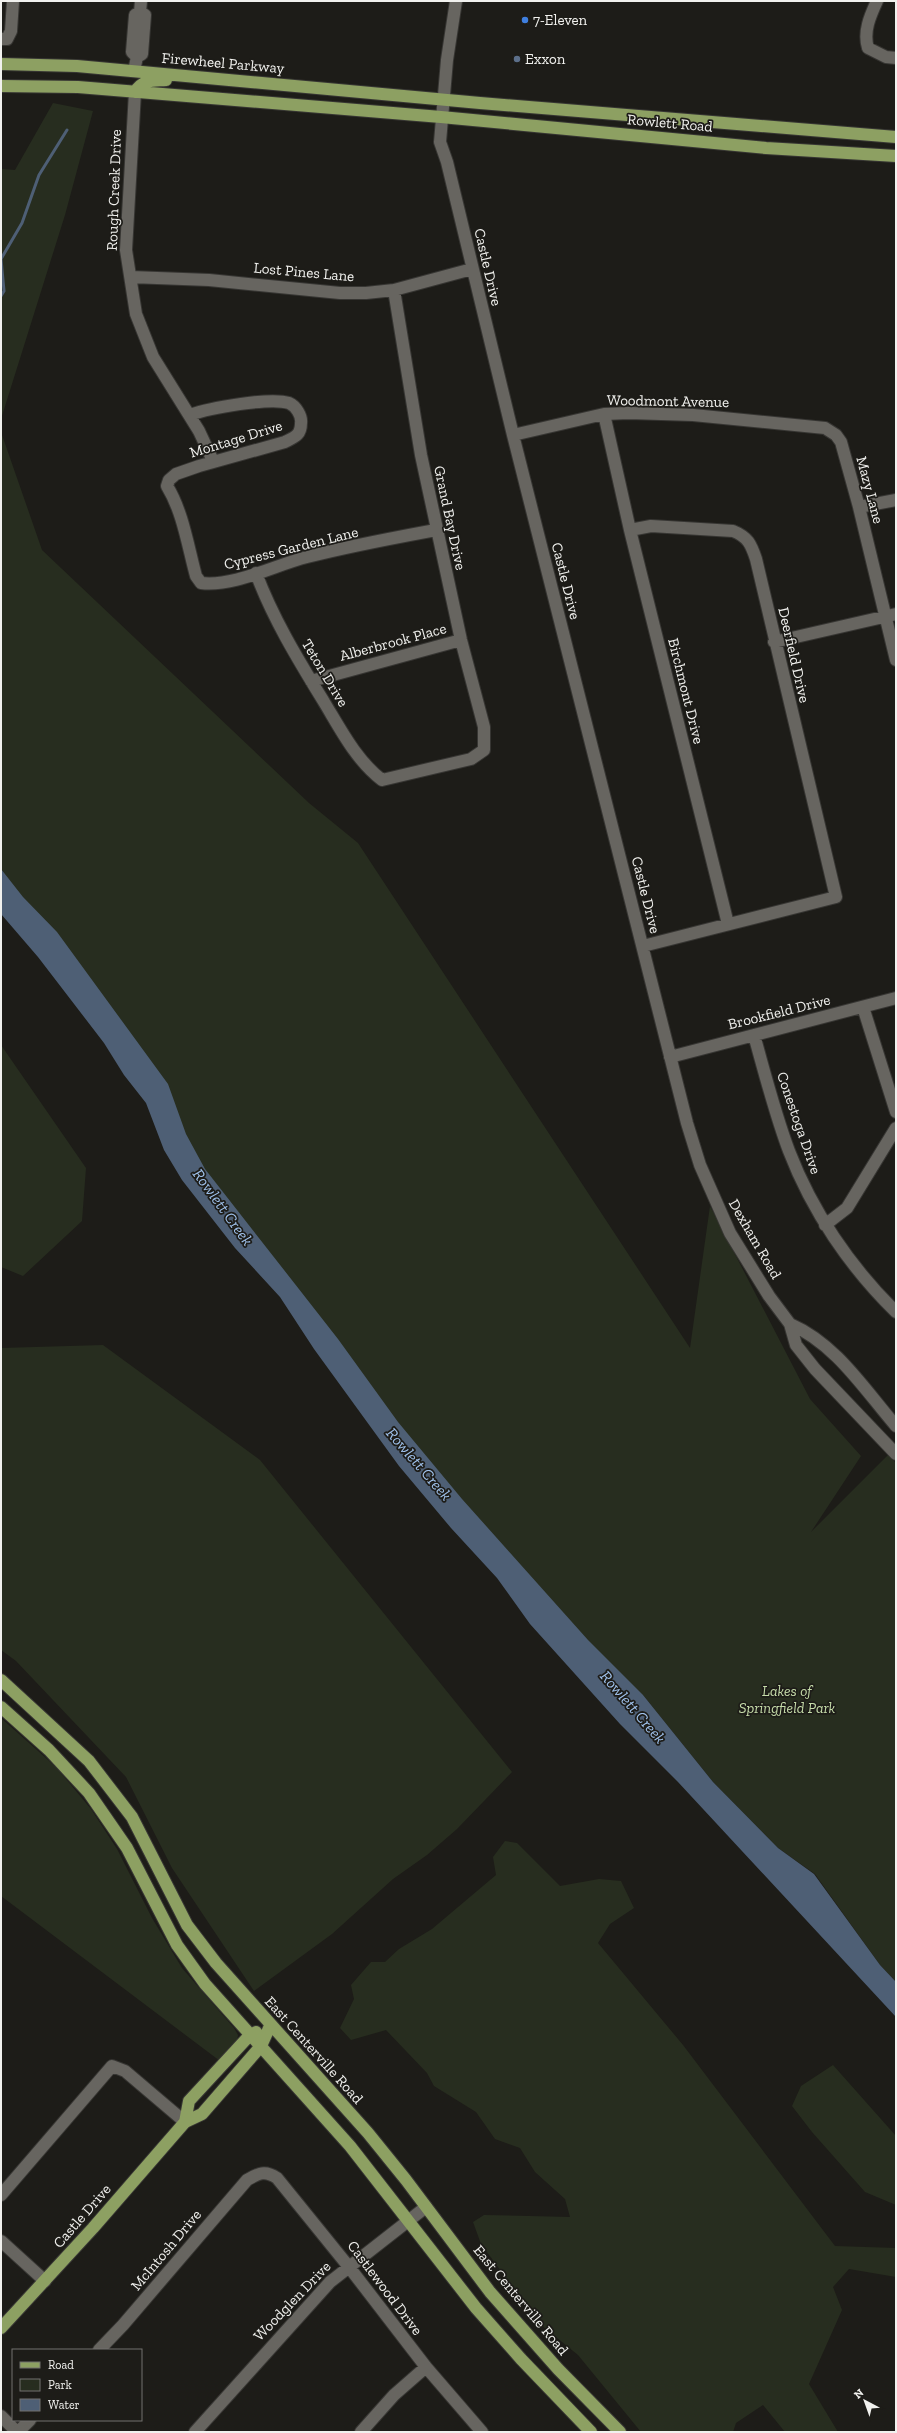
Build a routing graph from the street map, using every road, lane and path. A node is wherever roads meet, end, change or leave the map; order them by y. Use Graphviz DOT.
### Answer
graph roads {
  1 [pos="13,1"];
  2 [pos="456,1"];
  3 [pos="877,1"];
  4 [pos="142,9"];
  5 [pos="1,39"];
  6 [pos="896,58"];
  7 [pos="1,64"];
  8 [pos="134,71"];
  9 [pos="220,78"];
  10 [pos="1,86"];
  11 [pos="135,92"];
  12 [pos="442,99"];
  13 [pos="442,117"];
  14 [pos="769,126"];
  15 [pos="896,136"];
  16 [pos="766,148"];
  17 [pos="896,156"];
  18 [pos="472,269"];
  19 [pos="131,277"];
  20 [pos="394,290"];
  21 [pos="604,414"];
  22 [pos="190,415"];
  23 [pos="825,428"];
  24 [pos="513,435"];
  25 [pos="213,461"];
  26 [pos="896,500"];
  27 [pos="859,507"];
  28 [pos="436,530"];
  29 [pos="630,530"];
  30 [pos="256,573"];
  31 [pos="201,583"];
  32 [pos="891,615"];
  33 [pos="461,640"];
  34 [pos="774,642"];
  35 [pos="896,660"];
  36 [pos="311,681"];
  37 [pos="382,780"];
  38 [pos="728,924"];
  39 [pos="642,946"];
  40 [pos="896,998"];
  41 [pos="863,1007"];
  42 [pos="754,1035"];
  43 [pos="670,1057"];
  44 [pos="896,1112"];
  45 [pos="896,1128"];
  46 [pos="700,1165"];
  47 [pos="825,1225"];
  48 [pos="896,1312"];
  49 [pos="790,1324"];
  50 [pos="896,1426"];
  51 [pos="894,1449"];
  52 [pos="1,1680"];
  53 [pos="1,1707"];
  54 [pos="270,2026"];
  55 [pos="250,2035"];
  56 [pos="261,2046"];
  57 [pos="185,2122"];
  58 [pos="259,2173"];
  59 [pos="1,2195"];
  60 [pos="426,2207"];
  61 [pos="409,2220"];
  62 [pos="1,2241"];
  63 [pos="349,2267"];
  64 [pos="45,2281"];
  65 [pos="1,2328"];
  66 [pos="100,2349"];
  67 [pos="426,2367"];
  68 [pos="1,2416"];
  69 [pos="29,2421"];
  70 [pos="18,2432"];
  71 [pos="195,2432"];
  72 [pos="361,2432"];
  73 [pos="482,2432"];
  74 [pos="591,2432"];
  75 [pos="620,2432"];
  1 -- 5 [label="street"];
  2 -- 12 [label="street, Castle Drive"];
  3 -- 6 [label="street"];
  4 -- 8 [label="street"];
  7 -- 8 [label="main road, Firewheel Parkway"];
  8 -- 9 [label="main road, Firewheel Parkway"];
  9 -- 11 [label="main road"];
  9 -- 12 [label="main road, Firewheel Parkway"];
  10 -- 11 [label="main road"];
  11 -- 13 [label="main road"];
  11 -- 19 [label="street, Rough Creek Drive"];
  12 -- 13 [label="street, Castle Drive"];
  12 -- 14 [label="main road, Rowlett Road"];
  13 -- 16 [label="main road, Rowlett Road"];
  13 -- 18 [label="street, Castle Drive"];
  14 -- 15 [label="main road, Rowlett Road"];
  14 -- 16 [label="main road"];
  16 -- 17 [label="main road, Rowlett Road"];
  18 -- 20 [label="street, Lost Pines Lane"];
  18 -- 24 [label="street, Castle Drive"];
  19 -- 20 [label="street, Lost Pines Lane"];
  19 -- 22 [label="street, Rough Creek Drive"];
  20 -- 28 [label="street, Grand Bay Drive"];
  21 -- 23 [label="street, Woodmont Avenue"];
  21 -- 24 [label="street, Woodmont Avenue"];
  21 -- 29 [label="street, Birchmont Drive"];
  22 -- 25 [label="street, Rough Creek Drive"];
  22 -- 25 [label="street, Montage Drive"];
  23 -- 27 [label="street, Mazy Lane"];
  24 -- 39 [label="street, Castle Drive"];
  25 -- 31 [label="street, Montage Drive"];
  26 -- 27 [label="street"];
  27 -- 32 [label="street, Mazy Lane"];
  28 -- 30 [label="street, Cypress Garden Lane"];
  28 -- 33 [label="street, Grand Bay Drive"];
  29 -- 34 [label="street, Deerfield Drive"];
  29 -- 38 [label="street, Birchmont Drive"];
  30 -- 31 [label="street, Cypress Garden Lane"];
  30 -- 36 [label="street, Teton Drive"];
  32 -- 34 [label="street"];
  32 -- 35 [label="street, Mazy Lane"];
  33 -- 36 [label="street, Alberbrook Place"];
  33 -- 37 [label="street, Grand Bay Drive"];
  34 -- 38 [label="street, Deerfield Drive"];
  36 -- 37 [label="street, Teton Drive"];
  38 -- 39 [label="street"];
  39 -- 43 [label="street, Castle Drive"];
  40 -- 41 [label="street, Brookfield Drive"];
  41 -- 42 [label="street, Brookfield Drive"];
  41 -- 44 [label="street"];
  42 -- 43 [label="street, Brookfield Drive"];
  42 -- 47 [label="street, Conestoga Drive"];
  43 -- 46 [label="street, Castle Drive"];
  45 -- 47 [label="street"];
  46 -- 49 [label="street, Dexham Road"];
  47 -- 48 [label="street, Conestoga Drive"];
  49 -- 50 [label="street, Dexham Road"];
  49 -- 51 [label="street, Dexham Road"];
  52 -- 54 [label="main road, East Centerville Road"];
  53 -- 55 [label="main road"];
  54 -- 55 [label="main road"];
  54 -- 56 [label="main road, Castle Drive"];
  54 -- 60 [label="main road, East Centerville Road"];
  55 -- 56 [label="main road"];
  55 -- 57 [label="main road"];
  56 -- 57 [label="main road, Castle Drive"];
  56 -- 61 [label="main road"];
  57 -- 59 [label="street"];
  57 -- 64 [label="main road, Castle Drive"];
  58 -- 63 [label="street, Castlewood Drive"];
  58 -- 66 [label="street, McIntosh Drive"];
  60 -- 61 [label="street, Woodglen Drive"];
  60 -- 75 [label="main road, East Centerville Road"];
  61 -- 63 [label="street, Woodglen Drive"];
  61 -- 74 [label="main road"];
  62 -- 64 [label="street"];
  63 -- 67 [label="street, Castlewood Drive"];
  63 -- 71 [label="street, Woodglen Drive"];
  64 -- 65 [label="main road, Castle Drive"];
  67 -- 72 [label="street"];
  67 -- 73 [label="street, Castlewood Drive"];
  68 -- 70 [label="street"];
  69 -- 70 [label="street"];
}
